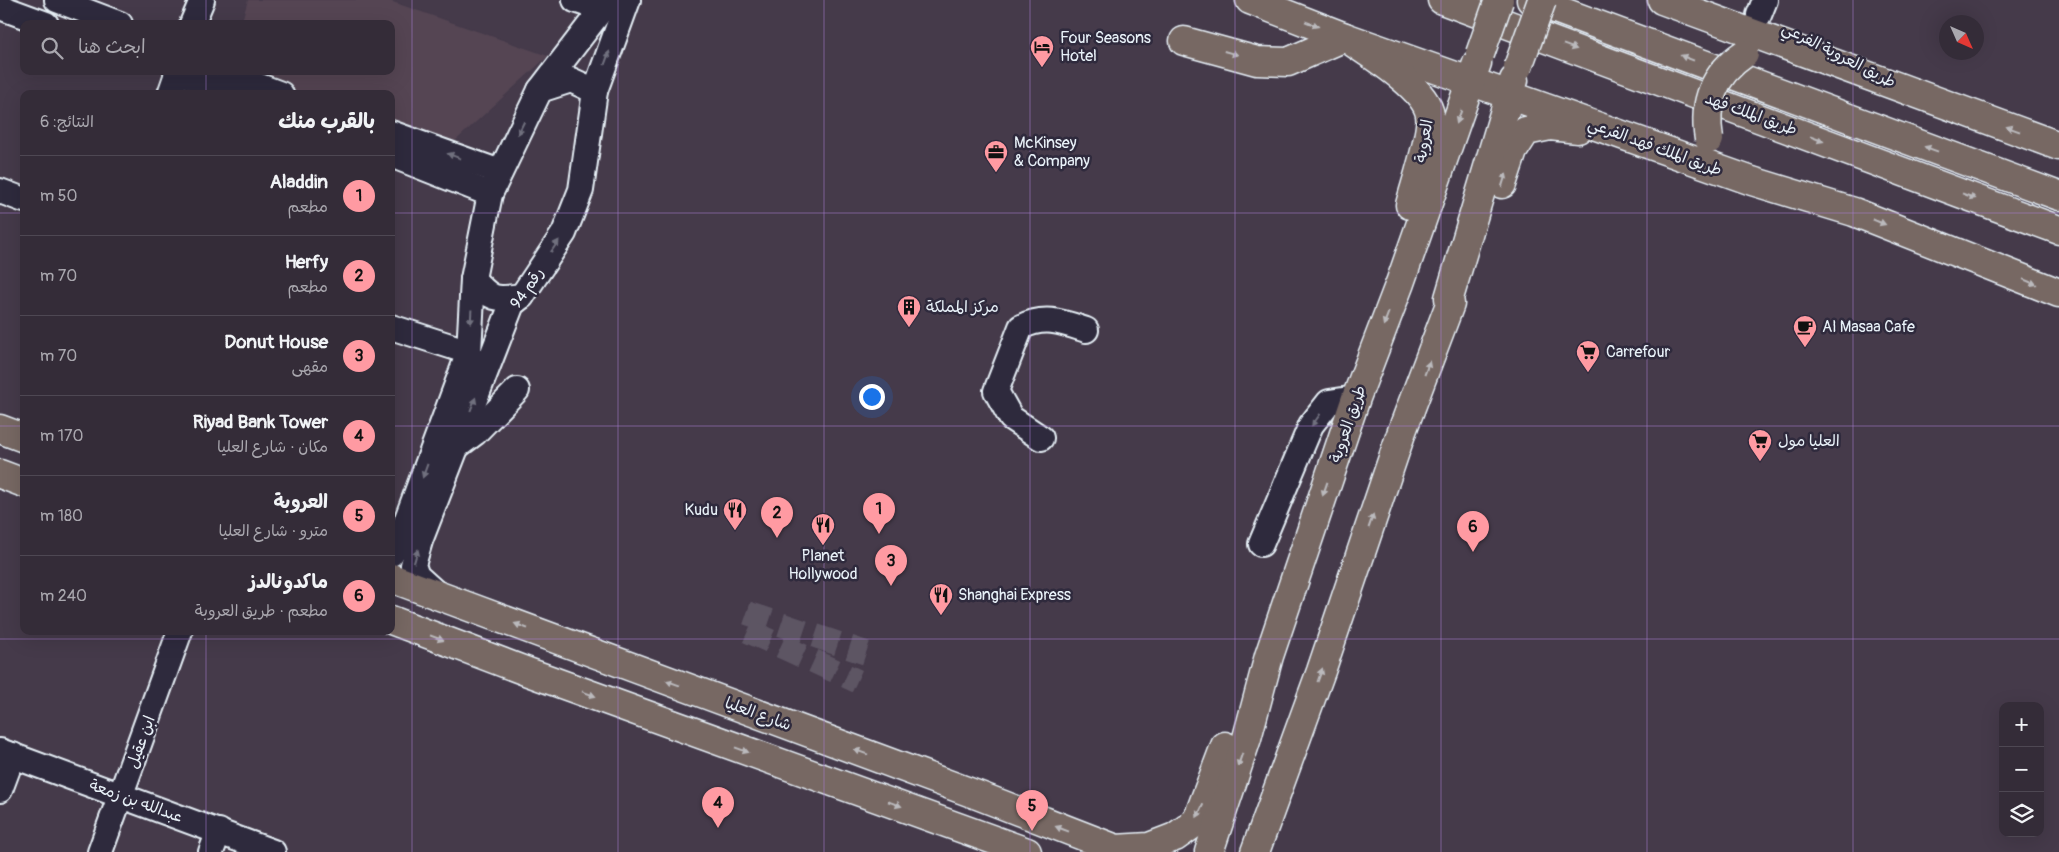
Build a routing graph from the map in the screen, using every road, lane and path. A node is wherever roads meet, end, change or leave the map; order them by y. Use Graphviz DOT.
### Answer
graph roads {
  1 [pos="57,0"];
  2 [pos="202,0"];
  3 [pos="575,0"];
  4 [pos="628,0"];
  5 [pos="1250,0"];
  6 [pos="1442,0"];
  7 [pos="1499,0"];
  8 [pos="1531,0"];
  9 [pos="1542,0"];
  10 [pos="1662,0"];
  11 [pos="1711,0"];
  12 [pos="604,5"];
  13 [pos="0,7"];
  14 [pos="1762,8"];
  15 [pos="35,20"];
  16 [pos="110,20"];
  17 [pos="194,20"];
  18 [pos="1345,37"];
  19 [pos="1184,40"];
  20 [pos="176,75"];
  21 [pos="185,75"];
  22 [pos="236,75"];
  23 [pos="1472,80"];
  24 [pos="171,90"];
  25 [pos="224,90"];
  26 [pos="270,90"];
  27 [pos="540,90"];
  28 [pos="595,91"];
  29 [pos="1910,91"];
  30 [pos="1509,96"];
  31 [pos="1619,133"];
  32 [pos="395,134"];
  33 [pos="2059,146"];
  34 [pos="395,157"];
  35 [pos="500,172"];
  36 [pos="0,191"];
  37 [pos="490,194"];
  38 [pos="2059,196"];
  39 [pos="20,198"];
  40 [pos="1854,212"];
  41 [pos="2059,230"];
  42 [pos="473,279"];
  43 [pos="1400,283"];
  44 [pos="2059,293"];
  45 [pos="522,296"];
  46 [pos="1450,304"];
  47 [pos="395,327"];
  48 [pos="1086,330"];
  49 [pos="469,352"];
  50 [pos="516,390"];
  51 [pos="1356,398"];
  52 [pos="0,428"];
  53 [pos="20,436"];
  54 [pos="1041,438"];
  55 [pos="457,446"];
  56 [pos="0,474"];
  57 [pos="20,482"];
  58 [pos="1261,544"];
  59 [pos="395,548"];
  60 [pos="395,579"];
  61 [pos="438,595"];
  62 [pos="395,622"];
  63 [pos="179,635"];
  64 [pos="1269,656"];
  65 [pos="6,753"];
  66 [pos="0,790"];
  67 [pos="121,797"];
  68 [pos="215,841"];
  69 [pos="1011,849"];
  70 [pos="1120,851"];
  71 [pos="100,852"];
  72 [pos="273,852"];
  73 [pos="1209,852"];
  74 [pos="1255,852"];
  1 -- 16 [label="street"];
  2 -- 17 [label="street"];
  3 -- 12 [label="street"];
  28 -- 4 [label="street, رقم 94, one-way"];
  5 -- 18 [label="main road, طريق الملك فهد الفرعي, one-way"];
  6 -- 41 [label="main road, طريق الملك فهد, one-way"];
  7 -- 23 [label="main road, طريق العروبة, bridge"];
  38 -- 8 [label="main road, طريق الملك فهد, one-way"];
  9 -- 30 [label="main road, bridge"];
  10 -- 29 [label="main road"];
  11 -- 14 [label="main road, طريق العروبة الفرعي"];
  12 -- 27 [label="street"];
  13 -- 15 [label="street"];
  14 -- 29 [label="main road, طريق العروبة الفرعي"];
  19 -- 18 [label="main road, one-way"];
  18 -- 23 [label="main road, طريق الملك فهد الفرعي"];
  18 -- 43 [label="main road, العروبة"];
  20 -- 24 [label="street"];
  21 -- 25 [label="street"];
  22 -- 26 [label="street"];
  23 -- 30 [label="main road, طريق الملك فهد الفرعي"];
  23 -- 43 [label="main road, طريق العروبة, one-way"];
  27 -- 28 [label="street"];
  27 -- 35 [label="street, one-way"];
  45 -- 28 [label="street, رقم 94, one-way"];
  33 -- 29 [label="main road, one-way"];
  29 -- 40 [label="main road, bridge"];
  30 -- 31 [label="main road, طريق الملك فهد الفرعي"];
  30 -- 46 [label="main road"];
  31 -- 40 [label="main road, طريق الملك فهد الفرعي"];
  46 -- 31 [label="main road, one-way"];
  35 -- 32 [label="street, one-way"];
  34 -- 37 [label="street"];
  35 -- 37 [label="street"];
  36 -- 39 [label="street"];
  37 -- 42 [label="street"];
  40 -- 44 [label="main road, طريق الملك فهد الفرعي, one-way"];
  42 -- 45 [label="street"];
  42 -- 49 [label="street, one-way"];
  43 -- 51 [label="main road, طريق العروبة, one-way"];
  55 -- 45 [label="street, رقم 94, one-way"];
  74 -- 46 [label="main road, one-way"];
  47 -- 49 [label="street"];
  48 -- 54 [label="street"];
  49 -- 59 [label="street, one-way"];
  50 -- 55 [label="street"];
  51 -- 58 [label="street, one-way"];
  51 -- 64 [label="main road, طريق العروبة, one-way"];
  52 -- 53 [label="main road"];
  61 -- 55 [label="street, رقم 94, one-way"];
  56 -- 57 [label="main road"];
  60 -- 61 [label="main road, شارع العليا"];
  70 -- 61 [label="main road, شارع العليا, one-way"];
  62 -- 69 [label="main road, one-way"];
  63 -- 67 [label="street, ابن عقيل"];
  64 -- 70 [label="main road, one-way"];
  64 -- 73 [label="main road, طريق العروبة, one-way"];
  65 -- 66 [label="street"];
  65 -- 67 [label="street, عبدالله بن زمعة"];
  67 -- 68 [label="street, عبدالله بن زمعة"];
  67 -- 71 [label="street, ابن عقيل"];
  68 -- 72 [label="street, عبدالله بن زمعة"];
}
